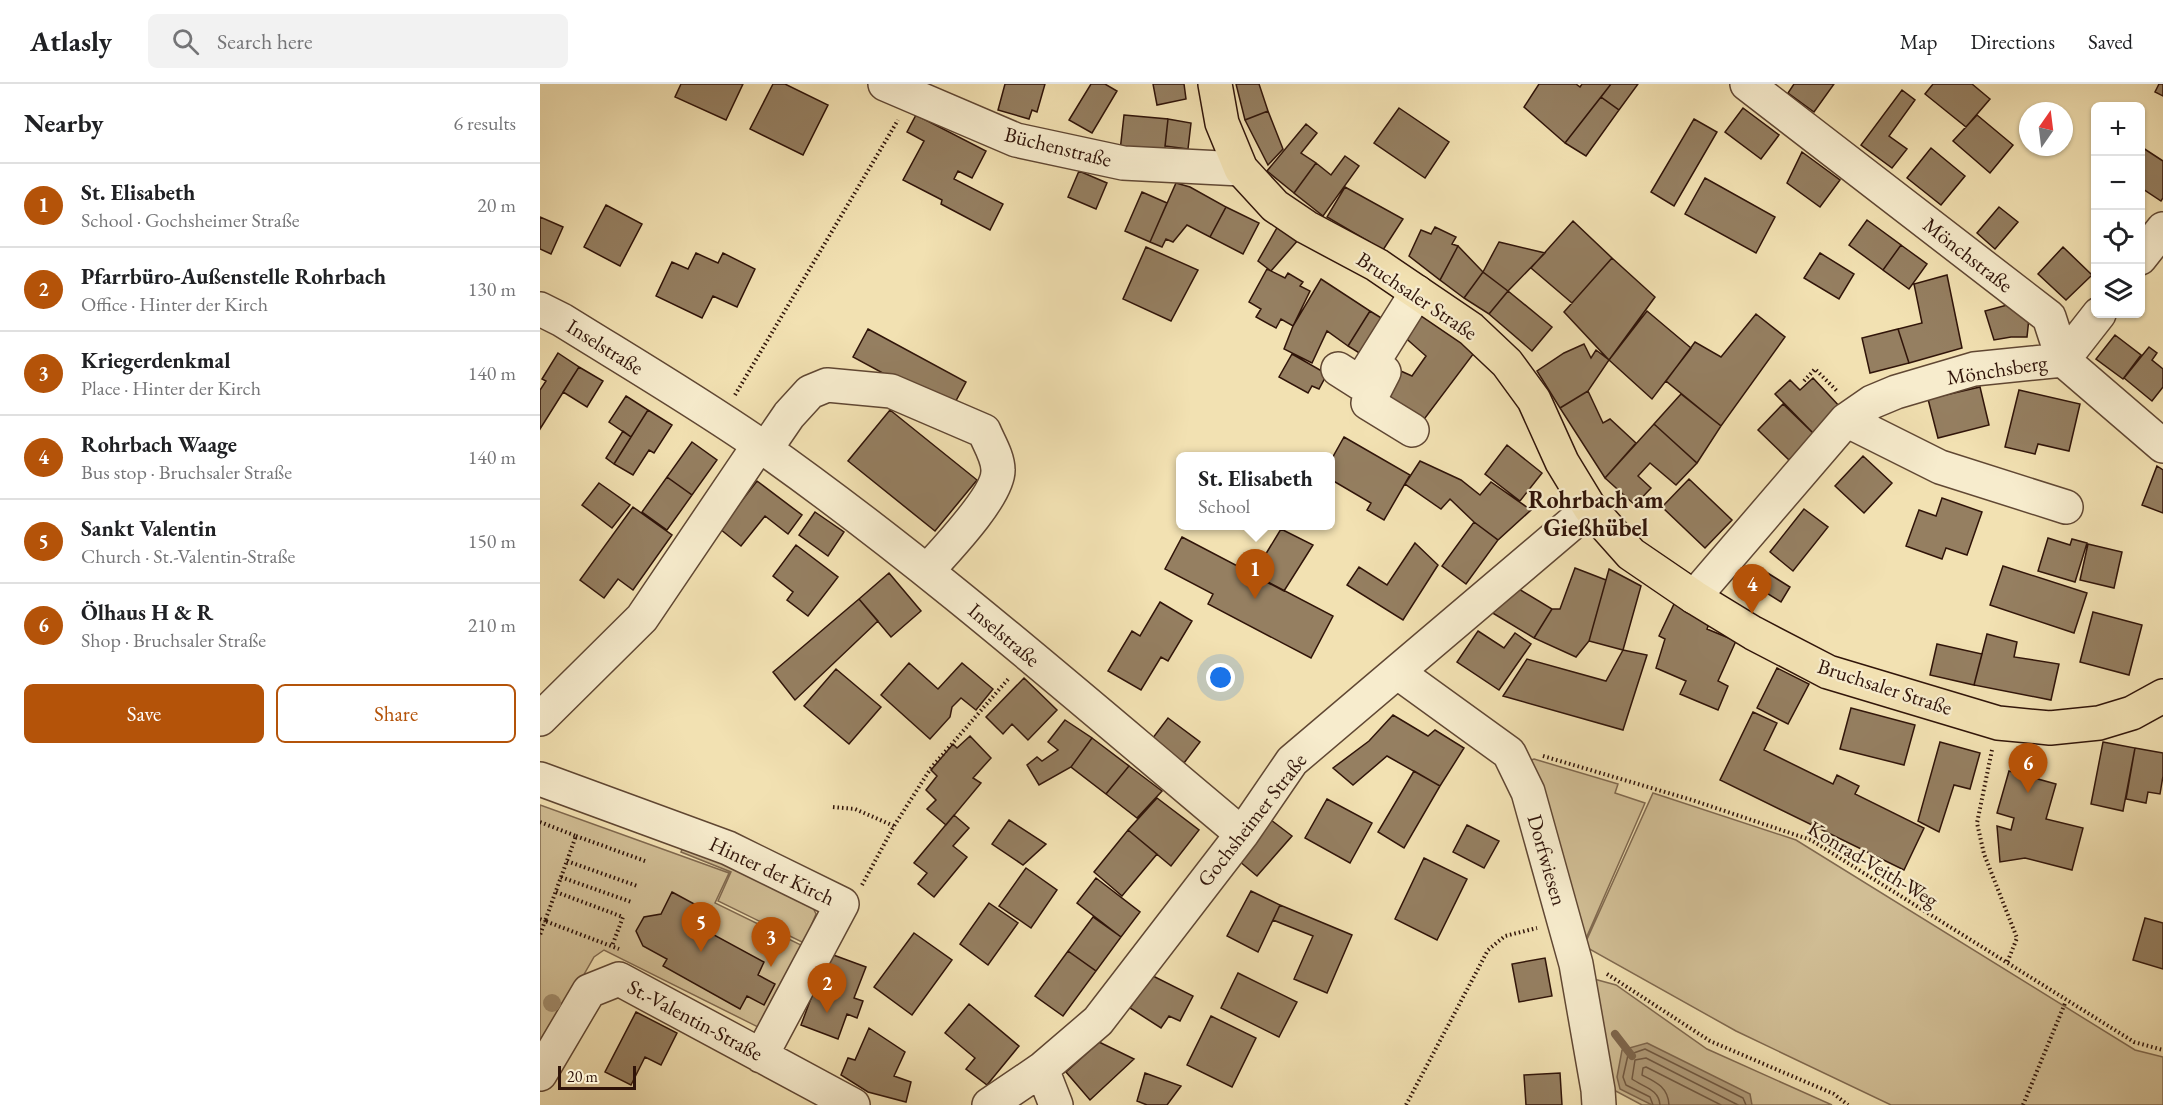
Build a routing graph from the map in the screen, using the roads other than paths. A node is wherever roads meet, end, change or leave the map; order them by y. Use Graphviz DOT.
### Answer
graph roads {
  1 [pos="1215,84"];
  2 [pos="1747,84"];
  3 [pos="899,90"];
  4 [pos="1241,169"];
  5 [pos="2163,229"];
  6 [pos="2145,252"];
  7 [pos="1417,292"];
  8 [pos="540,309"];
  9 [pos="2096,318"];
  10 [pos="2063,360"];
  11 [pos="1372,365"];
  12 [pos="1338,369"];
  13 [pos="1852,416"];
  14 [pos="1412,430"];
  15 [pos="2163,446"];
  16 [pos="762,447"];
  17 [pos="2066,507"];
  18 [pos="1590,508"];
  19 [pos="927,571"];
  20 [pos="1694,597"];
  21 [pos="1397,672"];
  22 [pos="2163,696"];
  23 [pos="540,719"];
  24 [pos="540,779"];
  25 [pos="1242,834"];
  26 [pos="761,1056"];
  27 [pos="1042,1069"];
  28 [pos="540,1074"];
  29 [pos="853,1105"];
  30 [pos="989,1105"];
  31 [pos="1056,1105"];
  32 [pos="1599,1105"];
  1 -- 4 [label="main road, Bruchsaler Straße"];
  2 -- 10 [label="street, Mönchstraße"];
  3 -- 4 [label="street, Büchenstraße"];
  4 -- 7 [label="main road, Bruchsaler Straße"];
  5 -- 6 [label="street"];
  7 -- 11 [label="street"];
  7 -- 18 [label="main road, Bruchsaler Straße"];
  8 -- 16 [label="street, Inselstraße"];
  9 -- 10 [label="street, Mönchsberg"];
  10 -- 13 [label="street, Mönchsberg"];
  10 -- 15 [label="street"];
  11 -- 12 [label="street"];
  11 -- 14 [label="street"];
  13 -- 17 [label="street"];
  13 -- 20 [label="street, Mönchsberg"];
  16 -- 19 [label="street, Inselstraße"];
  16 -- 19 [label="street"];
  16 -- 23 [label="street"];
  18 -- 20 [label="main road, Bruchsaler Straße"];
  18 -- 21 [label="street, Gochsheimer Straße"];
  19 -- 25 [label="street, Inselstraße"];
  20 -- 22 [label="main road, Bruchsaler Straße"];
  21 -- 25 [label="street, Gochsheimer Straße"];
  21 -- 32 [label="street, Dorfwiesen"];
  24 -- 26 [label="street, Hinter der Kirch"];
  25 -- 27 [label="street, Gochsheimer Straße"];
  26 -- 28 [label="street, St.-Valentin-Straße"];
  26 -- 29 [label="street, St.-Valentin-Straße"];
  27 -- 30 [label="street, Gochsheimer Straße"];
  27 -- 31 [label="street"];
}
